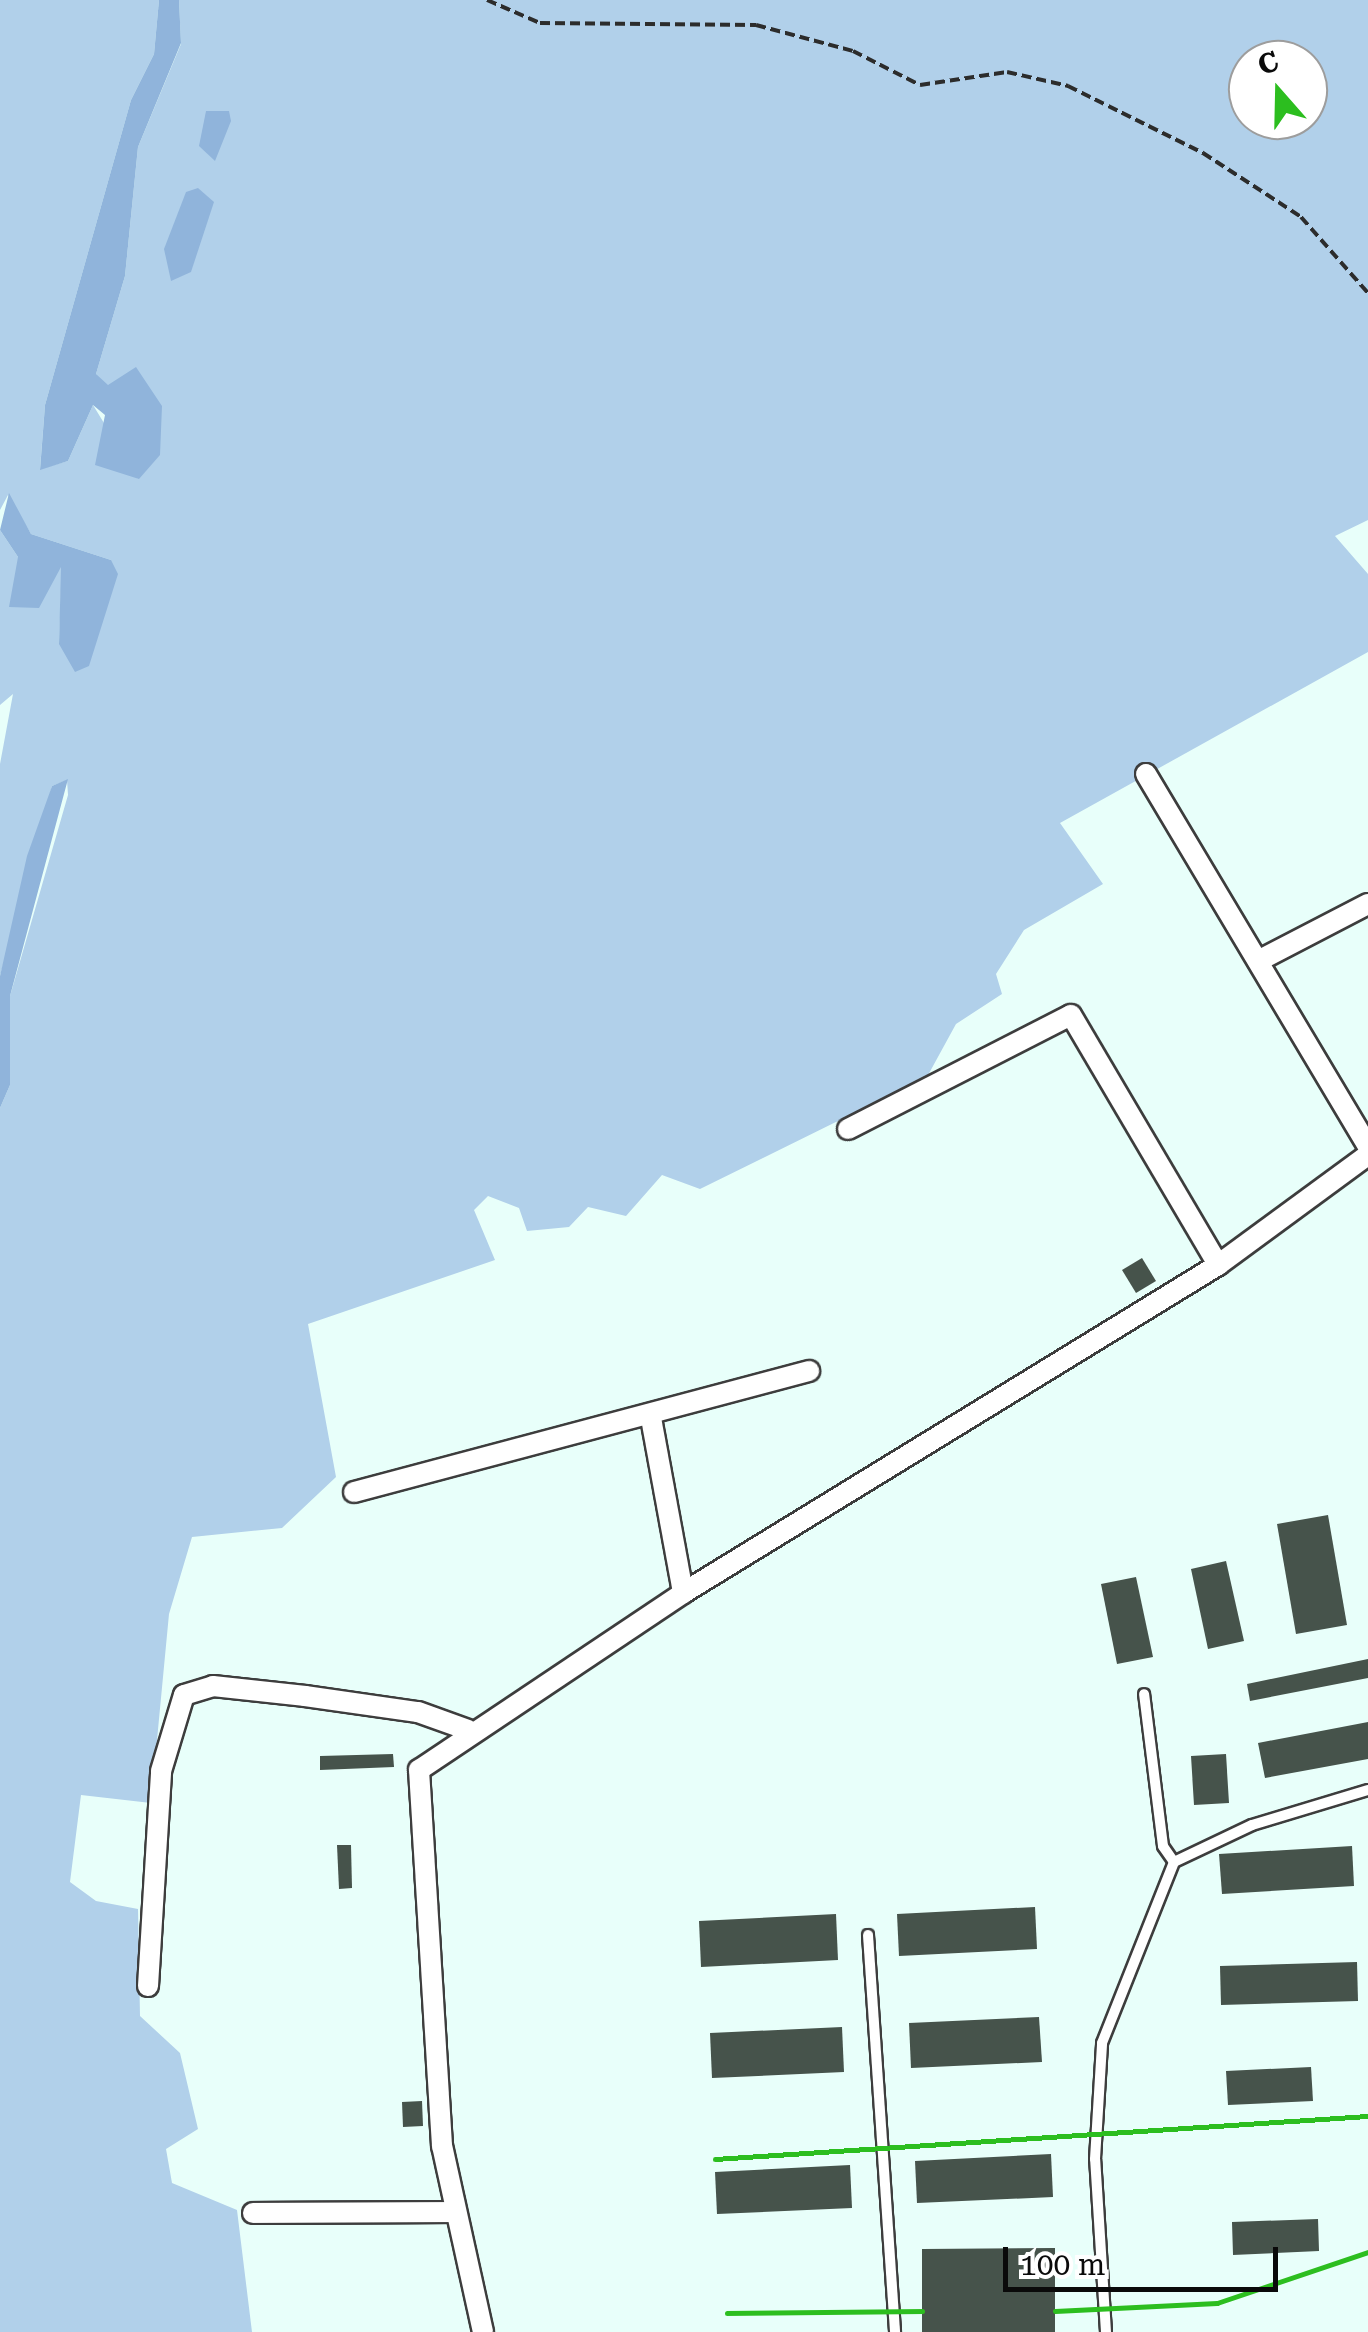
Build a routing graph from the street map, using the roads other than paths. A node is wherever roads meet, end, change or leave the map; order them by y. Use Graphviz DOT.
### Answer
graph roads {
  1 [pos="1146,774"];
  2 [pos="1368,904"];
  3 [pos="1258,961"];
  4 [pos="848,1129"];
  5 [pos="1368,1146"];
  6 [pos="1368,1155"];
  7 [pos="1218,1265"];
  8 [pos="810,1371"];
  9 [pos="651,1418"];
  10 [pos="354,1492"];
  11 [pos="683,1593"];
  12 [pos="1144,1694"];
  13 [pos="468,1730"];
  14 [pos="1368,1790"];
  15 [pos="1174,1862"];
  16 [pos="868,1935"];
  17 [pos="148,1986"];
  18 [pos="450,2212"];
  19 [pos="253,2213"];
  20 [pos="483,2332"];
  21 [pos="895,2332"];
  22 [pos="1106,2332"];
  1 -- 3 [label="street"];
  2 -- 3 [label="street"];
  3 -- 5 [label="street"];
  4 -- 7 [label="street"];
  6 -- 7 [label="street"];
  7 -- 11 [label="street"];
  8 -- 9 [label="street"];
  9 -- 10 [label="street"];
  9 -- 11 [label="street"];
  11 -- 13 [label="street"];
  12 -- 15 [label="lane"];
  13 -- 17 [label="street"];
  13 -- 18 [label="street"];
  14 -- 15 [label="lane"];
  15 -- 22 [label="lane"];
  16 -- 21 [label="lane"];
  18 -- 19 [label="street"];
  18 -- 20 [label="street"];
}
